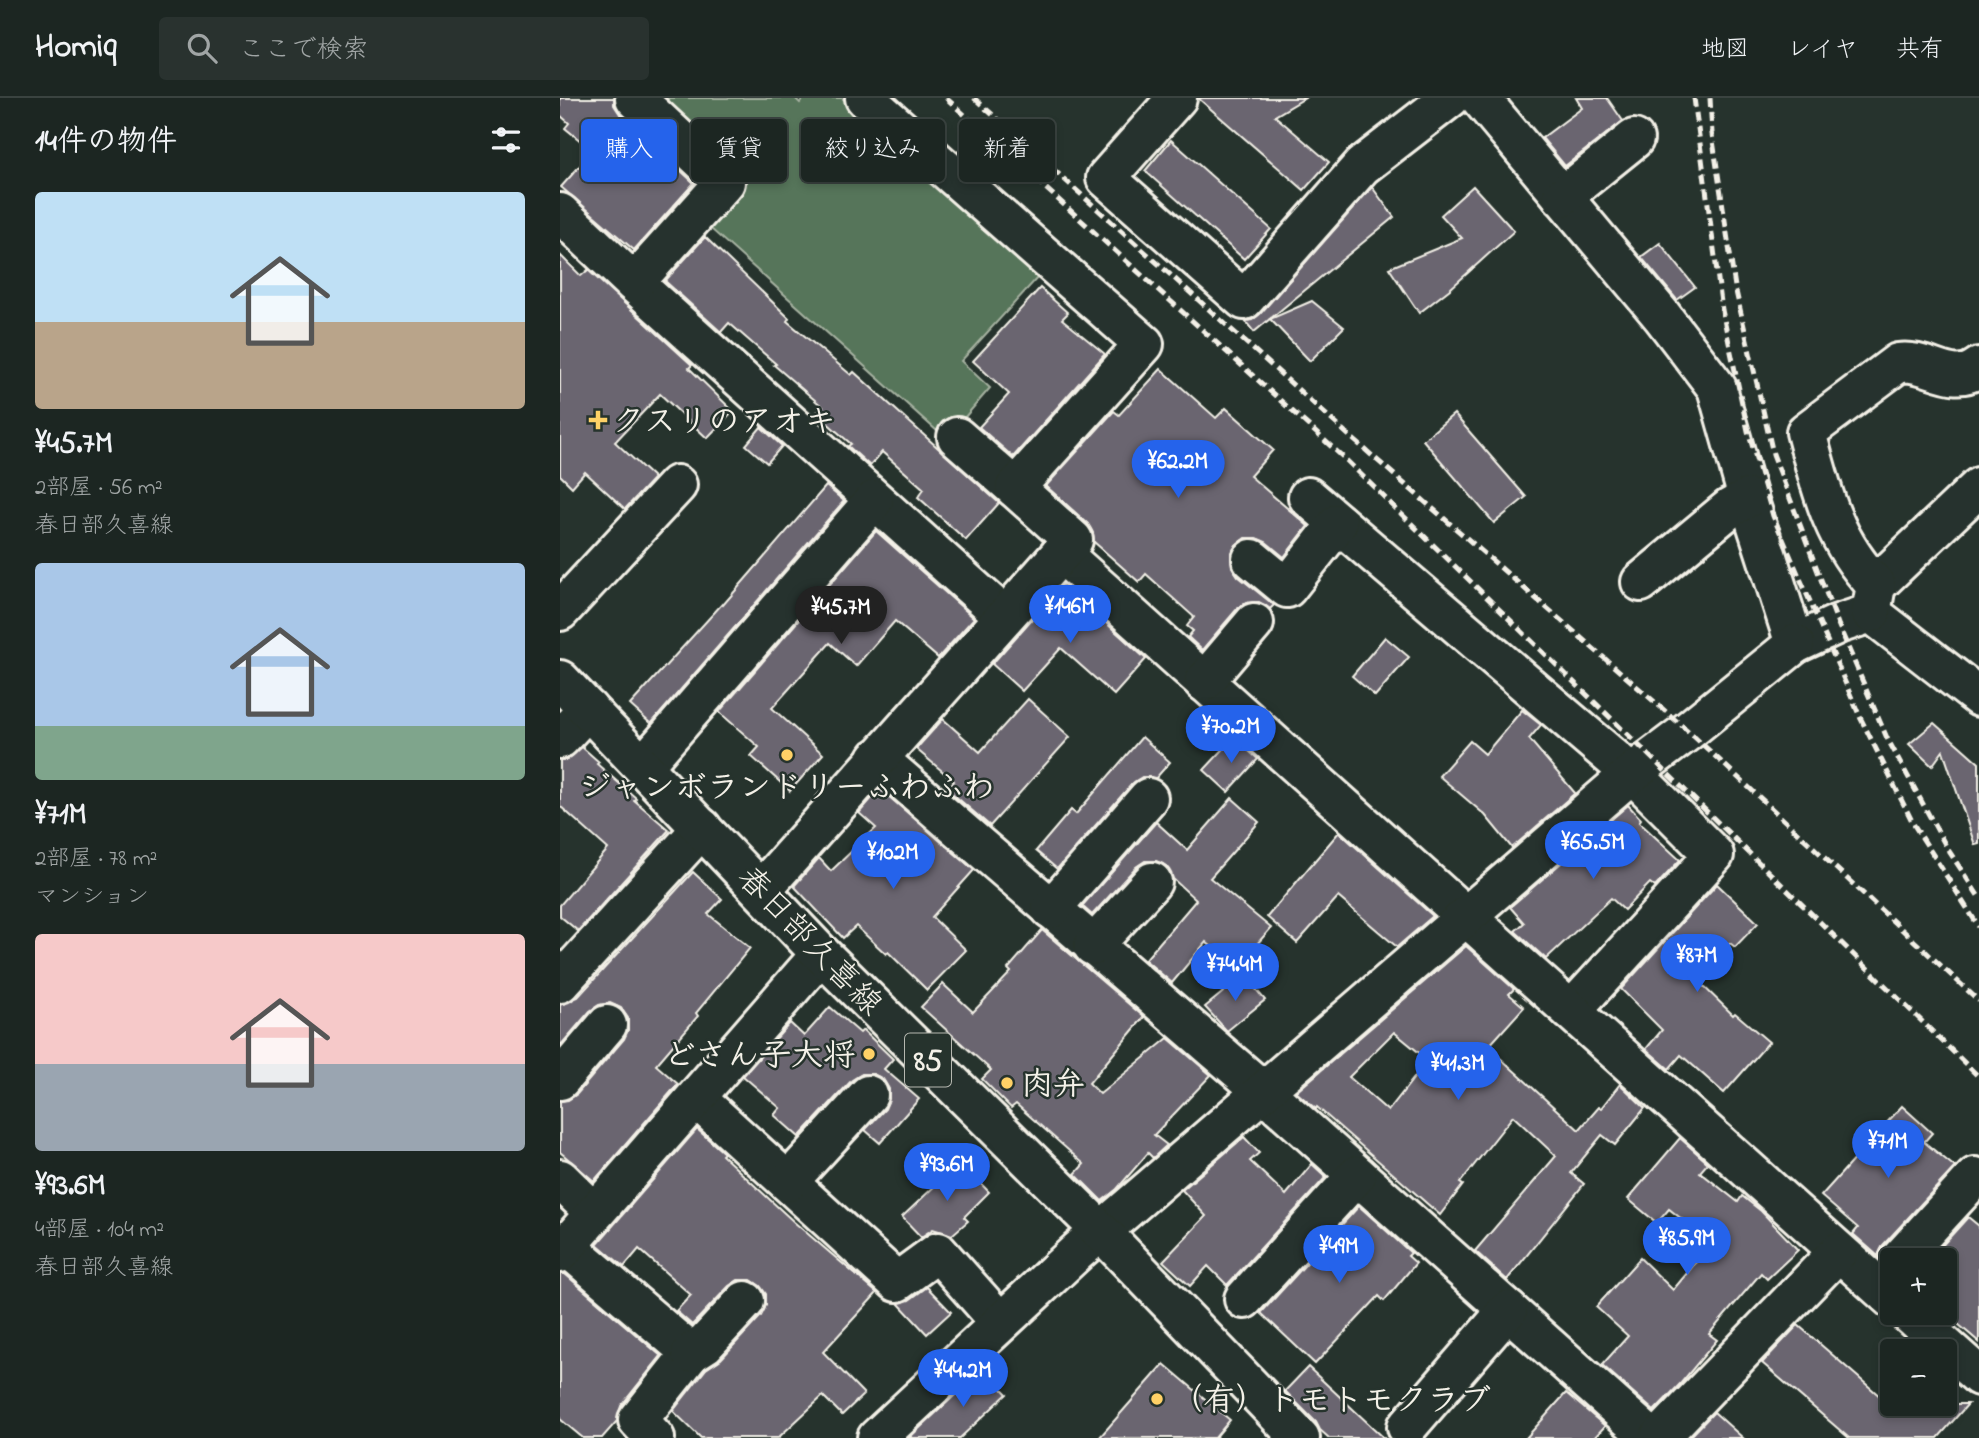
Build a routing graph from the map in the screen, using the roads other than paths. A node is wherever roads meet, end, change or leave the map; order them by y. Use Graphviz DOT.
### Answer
graph roads {
  1 [pos="635,98"];
  2 [pos="865,98"];
  3 [pos="1177,98"];
  4 [pos="1450,98"];
  5 [pos="1497,104"];
  6 [pos="1634,139"];
  7 [pos="1562,197"];
  8 [pos="566,229"];
  9 [pos="634,283"];
  10 [pos="1979,367"];
  11 [pos="957,437"];
  12 [pos="677,485"];
  13 [pos="1979,487"];
  14 [pos="1015,488"];
  15 [pos="1308,497"];
  16 [pos="1748,498"];
  17 [pos="874,500"];
  18 [pos="1338,523"];
  19 [pos="1061,553"];
  20 [pos="1252,559"];
  21 [pos="1641,582"];
  22 [pos="1873,599"];
  23 [pos="560,611"];
  24 [pos="1004,616"];
  25 [pos="1254,624"];
  26 [pos="1795,644"];
  27 [pos="560,680"];
  28 [pos="1204,682"];
  29 [pos="1979,697"];
  30 [pos="588,709"];
  31 [pos="560,740"];
  32 [pos="877,758"];
  33 [pos="643,766"];
  34 [pos="1631,774"];
  35 [pos="1148,798"];
  36 [pos="702,828"];
  37 [pos="1152,882"];
  38 [pos="762,889"];
  39 [pos="1051,909"];
  40 [pos="1467,916"];
  41 [pos="1093,946"];
  42 [pos="821,954"];
  43 [pos="560,983"];
  44 [pos="1571,1011"];
  45 [pos="607,1025"];
  46 [pos="560,1080"];
  47 [pos="1263,1091"];
  48 [pos="869,1095"];
  49 [pos="697,1099"];
  50 [pos="1357,1175"];
  51 [pos="1975,1177"];
  52 [pos="560,1179"];
  53 [pos="788,1182"];
  54 [pos="594,1212"];
  55 [pos="1101,1232"];
  56 [pos="1915,1248"];
  57 [pos="563,1249"];
  58 [pos="1838,1252"];
  59 [pos="1880,1273"];
  60 [pos="1244,1299"];
  61 [pos="745,1301"];
  62 [pos="1508,1310"];
  63 [pos="1000,1322"];
  64 [pos="1922,1325"];
  65 [pos="691,1353"];
  66 [pos="1979,1376"];
  67 [pos="1407,1427"];
  68 [pos="655,1438"];
  69 [pos="877,1438"];
  70 [pos="1300,1438"];
  71 [pos="1651,1438"];
  72 [pos="1659,1438"];
  1 -- 9 [label="street"];
  2 -- 14 [label="street"];
  3 -- 4 [label="street"];
  5 -- 7 [label="street"];
  6 -- 7 [label="street"];
  7 -- 16 [label="street"];
  8 -- 9 [label="street"];
  9 -- 17 [label="street"];
  10 -- 22 [label="street"];
  11 -- 14 [label="street"];
  12 -- 23 [label="street"];
  13 -- 22 [label="street"];
  14 -- 19 [label="street"];
  15 -- 18 [label="street"];
  16 -- 21 [label="street"];
  16 -- 26 [label="street"];
  17 -- 24 [label="street"];
  17 -- 33 [label="street"];
  18 -- 20 [label="street"];
  18 -- 34 [label="street"];
  19 -- 24 [label="street"];
  19 -- 28 [label="street"];
  22 -- 26 [label="street"];
  22 -- 29 [label="street"];
  24 -- 32 [label="street"];
  25 -- 28 [label="street"];
  26 -- 34 [label="street"];
  27 -- 30 [label="street, 春日部久喜線 / 85"];
  28 -- 40 [label="street"];
  30 -- 31 [label="street"];
  30 -- 33 [label="street, 春日部久喜線 / 85"];
  32 -- 38 [label="street"];
  32 -- 39 [label="street"];
  33 -- 36 [label="street, 春日部久喜線 / 85"];
  34 -- 40 [label="street"];
  34 -- 44 [label="street"];
  35 -- 39 [label="street"];
  36 -- 38 [label="street, 春日部久喜線 / 85"];
  36 -- 43 [label="street"];
  37 -- 41 [label="street"];
  38 -- 42 [label="street, 春日部久喜線 / 85"];
  39 -- 41 [label="street"];
  40 -- 44 [label="street"];
  40 -- 47 [label="street"];
  41 -- 47 [label="street"];
  42 -- 49 [label="street"];
  42 -- 55 [label="street, 春日部久喜線 / 85"];
  44 -- 58 [label="street"];
  45 -- 46 [label="street"];
  47 -- 50 [label="street"];
  47 -- 55 [label="street"];
  48 -- 53 [label="street"];
  49 -- 53 [label="street"];
  49 -- 54 [label="street"];
  50 -- 60 [label="street"];
  50 -- 62 [label="street"];
  51 -- 56 [label="street"];
  52 -- 54 [label="street"];
  53 -- 63 [label="street"];
  54 -- 57 [label="street"];
  55 -- 63 [label="street"];
  55 -- 70 [label="street, 春日部久喜線 / 85"];
  57 -- 65 [label="street"];
  58 -- 59 [label="street"];
  58 -- 72 [label="street"];
  61 -- 65 [label="street"];
  62 -- 67 [label="street"];
  62 -- 71 [label="street"];
  63 -- 69 [label="street"];
  64 -- 66 [label="street"];
  65 -- 68 [label="street"];
}
